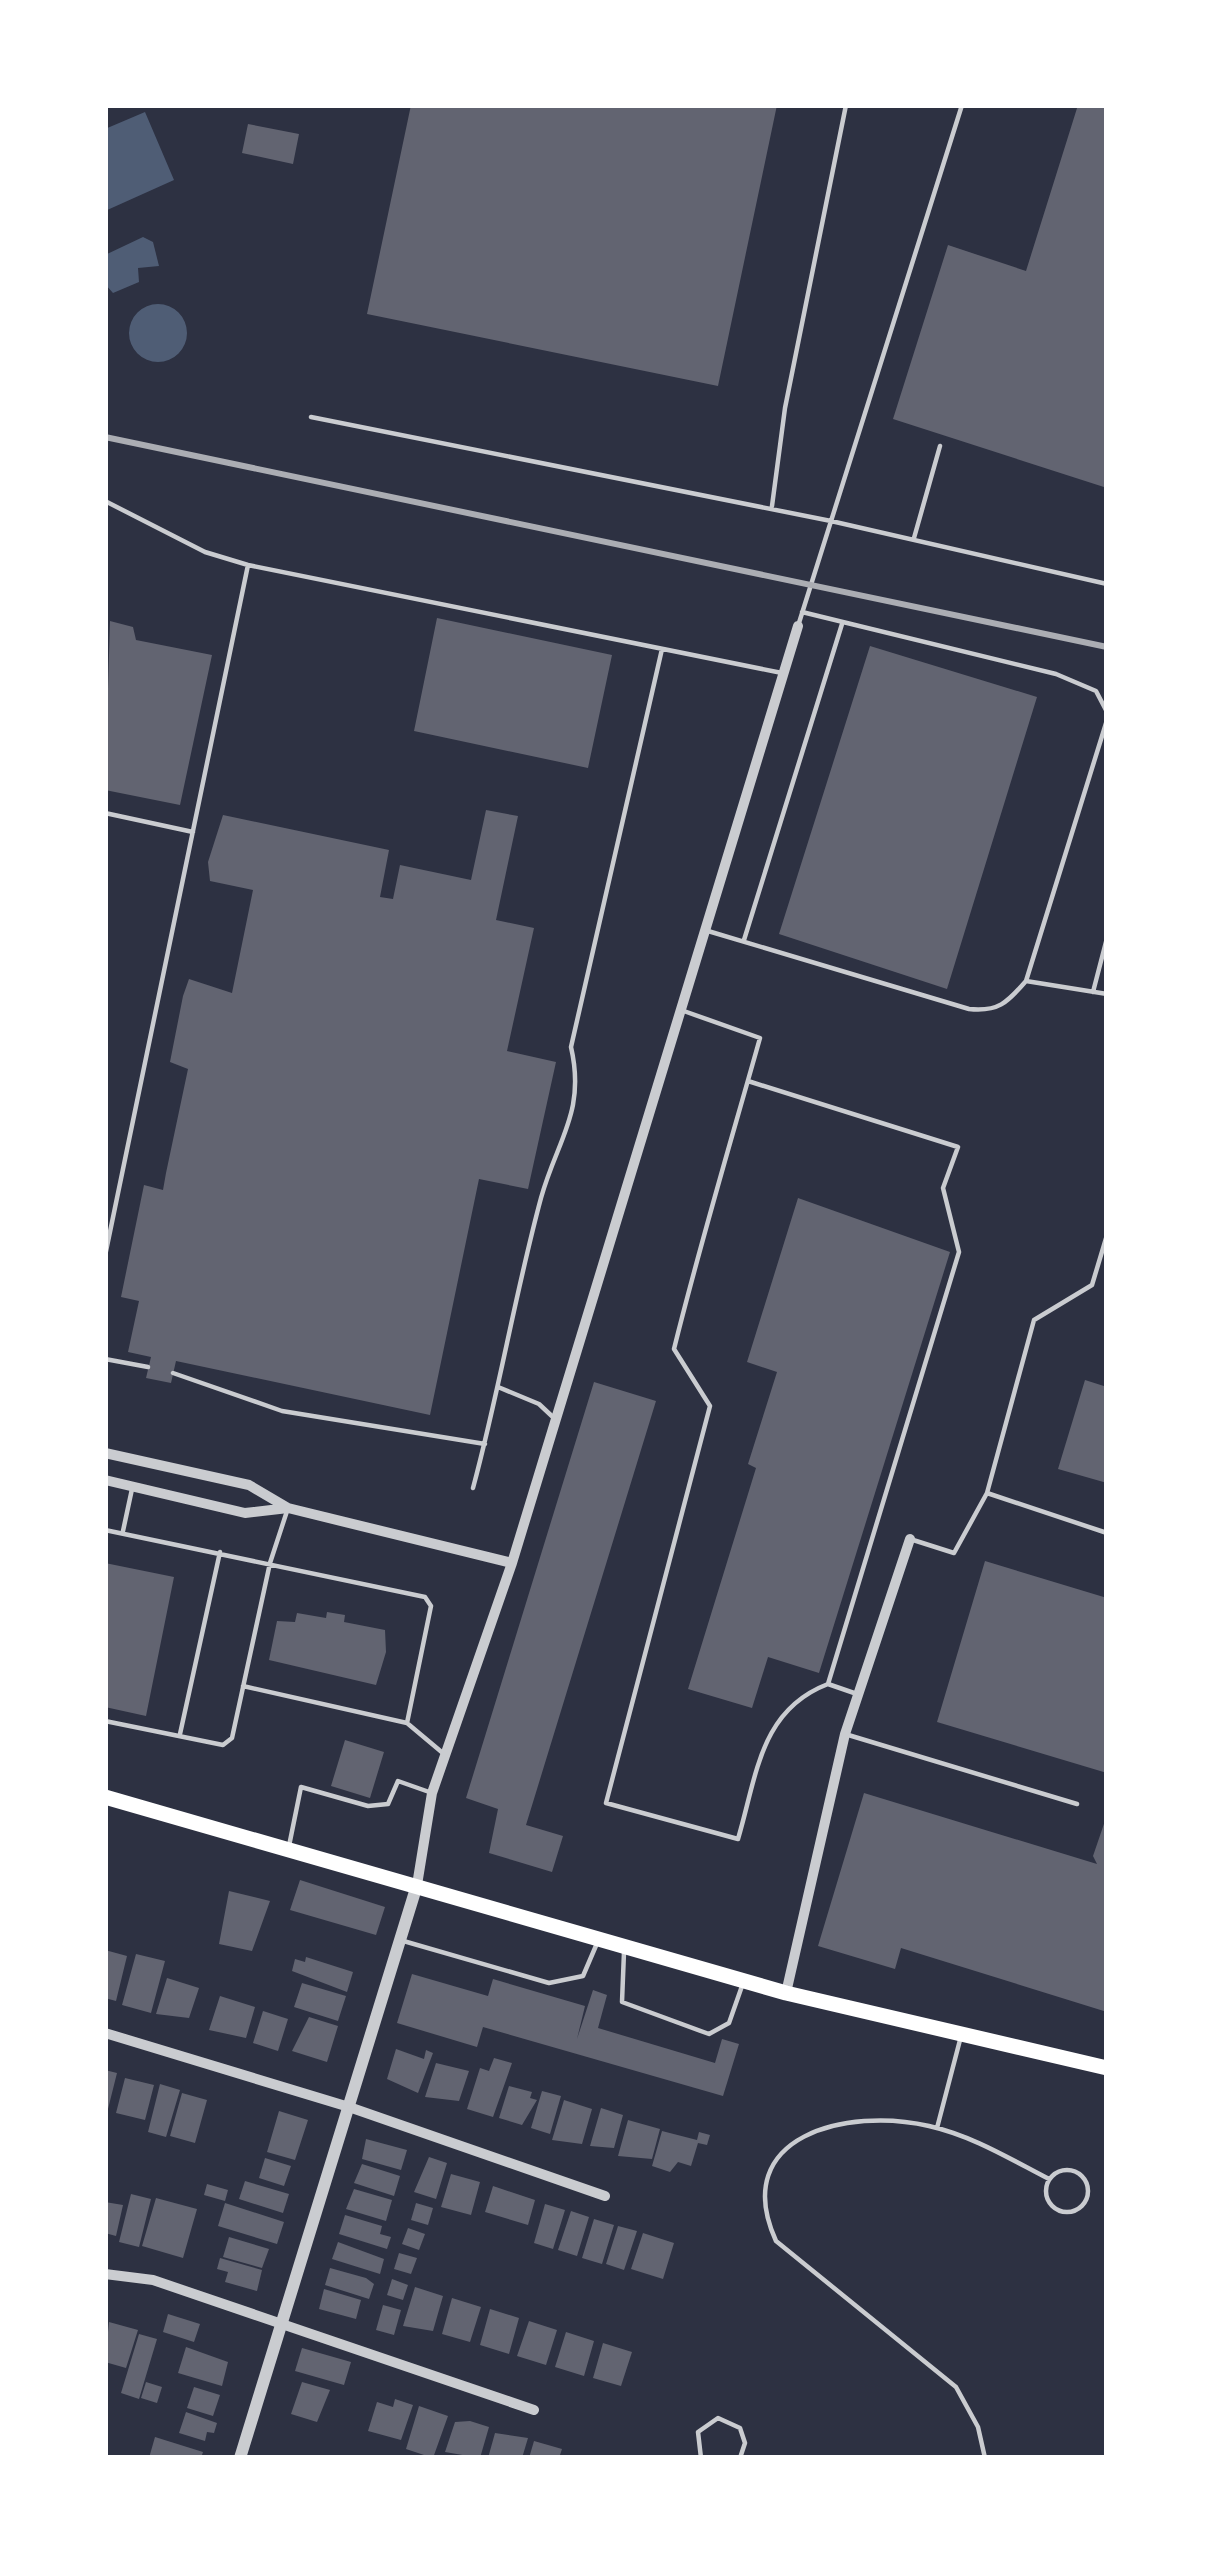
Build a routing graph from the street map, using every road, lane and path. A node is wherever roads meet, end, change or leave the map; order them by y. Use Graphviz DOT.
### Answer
graph roads {
  1 [pos="846,105"];
  2 [pos="962,105"];
  3 [pos="311,417"];
  4 [pos="940,446"];
  5 [pos="105,501"];
  6 [pos="771,508"];
  7 [pos="831,520"];
  8 [pos="913,540"];
  9 [pos="248,565"];
  10 [pos="1107,584"];
  11 [pos="802,612"];
  12 [pos="842,624"];
  13 [pos="798,626"];
  14 [pos="662,649"];
  15 [pos="783,673"];
  16 [pos="1107,716"];
  17 [pos="105,813"];
  18 [pos="193,832"];
  19 [pos="707,931"];
  20 [pos="1107,938"];
  21 [pos="744,940"];
  22 [pos="1026,981"];
  23 [pos="1093,992"];
  24 [pos="1107,994"];
  25 [pos="681,1010"];
  26 [pos="748,1081"];
  27 [pos="1107,1235"];
  28 [pos="105,1256"];
  29 [pos="105,1359"];
  30 [pos="148,1367"];
  31 [pos="173,1373"];
  32 [pos="498,1387"];
  33 [pos="555,1419"];
  34 [pos="485,1444"];
  35 [pos="105,1454"];
  36 [pos="105,1480"];
  37 [pos="473,1488"];
  38 [pos="132,1490"];
  39 [pos="987,1493"];
  40 [pos="288,1508"];
  41 [pos="105,1530"];
  42 [pos="123,1531"];
  43 [pos="1107,1533"];
  44 [pos="910,1539"];
  45 [pos="220,1552"];
  46 [pos="512,1562"];
  47 [pos="270,1563"];
  48 [pos="828,1684"];
  49 [pos="243,1686"];
  50 [pos="858,1694"];
  51 [pos="105,1721"];
  52 [pos="407,1723"];
  53 [pos="844,1734"];
  54 [pos="180,1736"];
  55 [pos="445,1755"];
  56 [pos="432,1792"];
  57 [pos="105,1797"];
  58 [pos="1077,1804"];
  59 [pos="288,1850"];
  60 [pos="417,1885"];
  61 [pos="399,1940"];
  62 [pos="598,1941"];
  63 [pos="625,1947"];
  64 [pos="744,1979"];
  65 [pos="785,1993"];
  66 [pos="105,2033"];
  67 [pos="961,2034"];
  68 [pos="1107,2068"];
  69 [pos="349,2107"];
  70 [pos="937,2128"];
  71 [pos="1049,2180"];
  72 [pos="604,2196"];
  73 [pos="105,2274"];
  74 [pos="281,2321"];
  75 [pos="534,2410"];
  76 [pos="240,2458"];
  77 [pos="701,2458"];
  78 [pos="740,2458"];
  79 [pos="986,2458"];
  1 -- 6 [label="lane"];
  2 -- 7 [label="lane"];
  3 -- 6 [label="lane"];
  4 -- 8 [label="lane"];
  5 -- 9 [label="lane"];
  6 -- 7 [label="lane"];
  7 -- 8 [label="lane"];
  7 -- 11 [label="lane"];
  8 -- 10 [label="lane"];
  9 -- 14 [label="lane"];
  9 -- 18 [label="lane"];
  11 -- 12 [label="lane"];
  11 -- 13 [label="lane"];
  12 -- 16 [label="lane"];
  12 -- 21 [label="lane"];
  13 -- 15 [label="street"];
  14 -- 15 [label="lane"];
  14 -- 32 [label="lane"];
  15 -- 19 [label="street"];
  16 -- 22 [label="lane"];
  17 -- 18 [label="lane"];
  18 -- 28 [label="lane"];
  19 -- 21 [label="lane"];
  19 -- 25 [label="street"];
  20 -- 23 [label="lane"];
  21 -- 22 [label="lane"];
  22 -- 23 [label="lane"];
  23 -- 24 [label="lane"];
  25 -- 26 [label="lane"];
  25 -- 33 [label="street"];
  26 -- 48 [label="lane"];
  26 -- 48 [label="lane"];
  27 -- 39 [label="lane"];
  29 -- 30 [label="lane"];
  31 -- 34 [label="lane"];
  32 -- 33 [label="lane"];
  32 -- 34 [label="lane"];
  33 -- 46 [label="street"];
  34 -- 37 [label="lane"];
  35 -- 40 [label="street"];
  36 -- 38 [label="street"];
  38 -- 40 [label="street"];
  38 -- 42 [label="lane"];
  39 -- 43 [label="lane"];
  39 -- 44 [label="lane"];
  40 -- 46 [label="street"];
  40 -- 47 [label="lane"];
  41 -- 42 [label="lane"];
  42 -- 45 [label="lane"];
  44 -- 50 [label="street"];
  45 -- 47 [label="lane"];
  45 -- 54 [label="lane"];
  46 -- 55 [label="street"];
  47 -- 49 [label="lane"];
  47 -- 52 [label="lane"];
  48 -- 50 [label="lane"];
  49 -- 52 [label="lane"];
  49 -- 54 [label="lane"];
  50 -- 53 [label="street"];
  51 -- 54 [label="lane"];
  52 -- 55 [label="lane"];
  53 -- 58 [label="lane"];
  53 -- 65 [label="street"];
  55 -- 56 [label="street"];
  56 -- 59 [label="lane"];
  56 -- 60 [label="street"];
  57 -- 59 [label="main road"];
  59 -- 60 [label="main road"];
  60 -- 61 [label="street"];
  60 -- 62 [label="main road"];
  61 -- 62 [label="lane"];
  61 -- 69 [label="street"];
  62 -- 63 [label="main road"];
  63 -- 64 [label="main road"];
  63 -- 64 [label="lane"];
  64 -- 65 [label="main road"];
  65 -- 67 [label="main road"];
  66 -- 69 [label="street"];
  67 -- 68 [label="main road"];
  67 -- 70 [label="lane"];
  69 -- 72 [label="street"];
  69 -- 74 [label="street"];
  70 -- 71 [label="lane"];
  70 -- 79 [label="lane"];
  71 -- 71 [label="lane"];
  73 -- 74 [label="street"];
  74 -- 75 [label="street"];
  74 -- 76 [label="street"];
  77 -- 78 [label="lane"];
}
